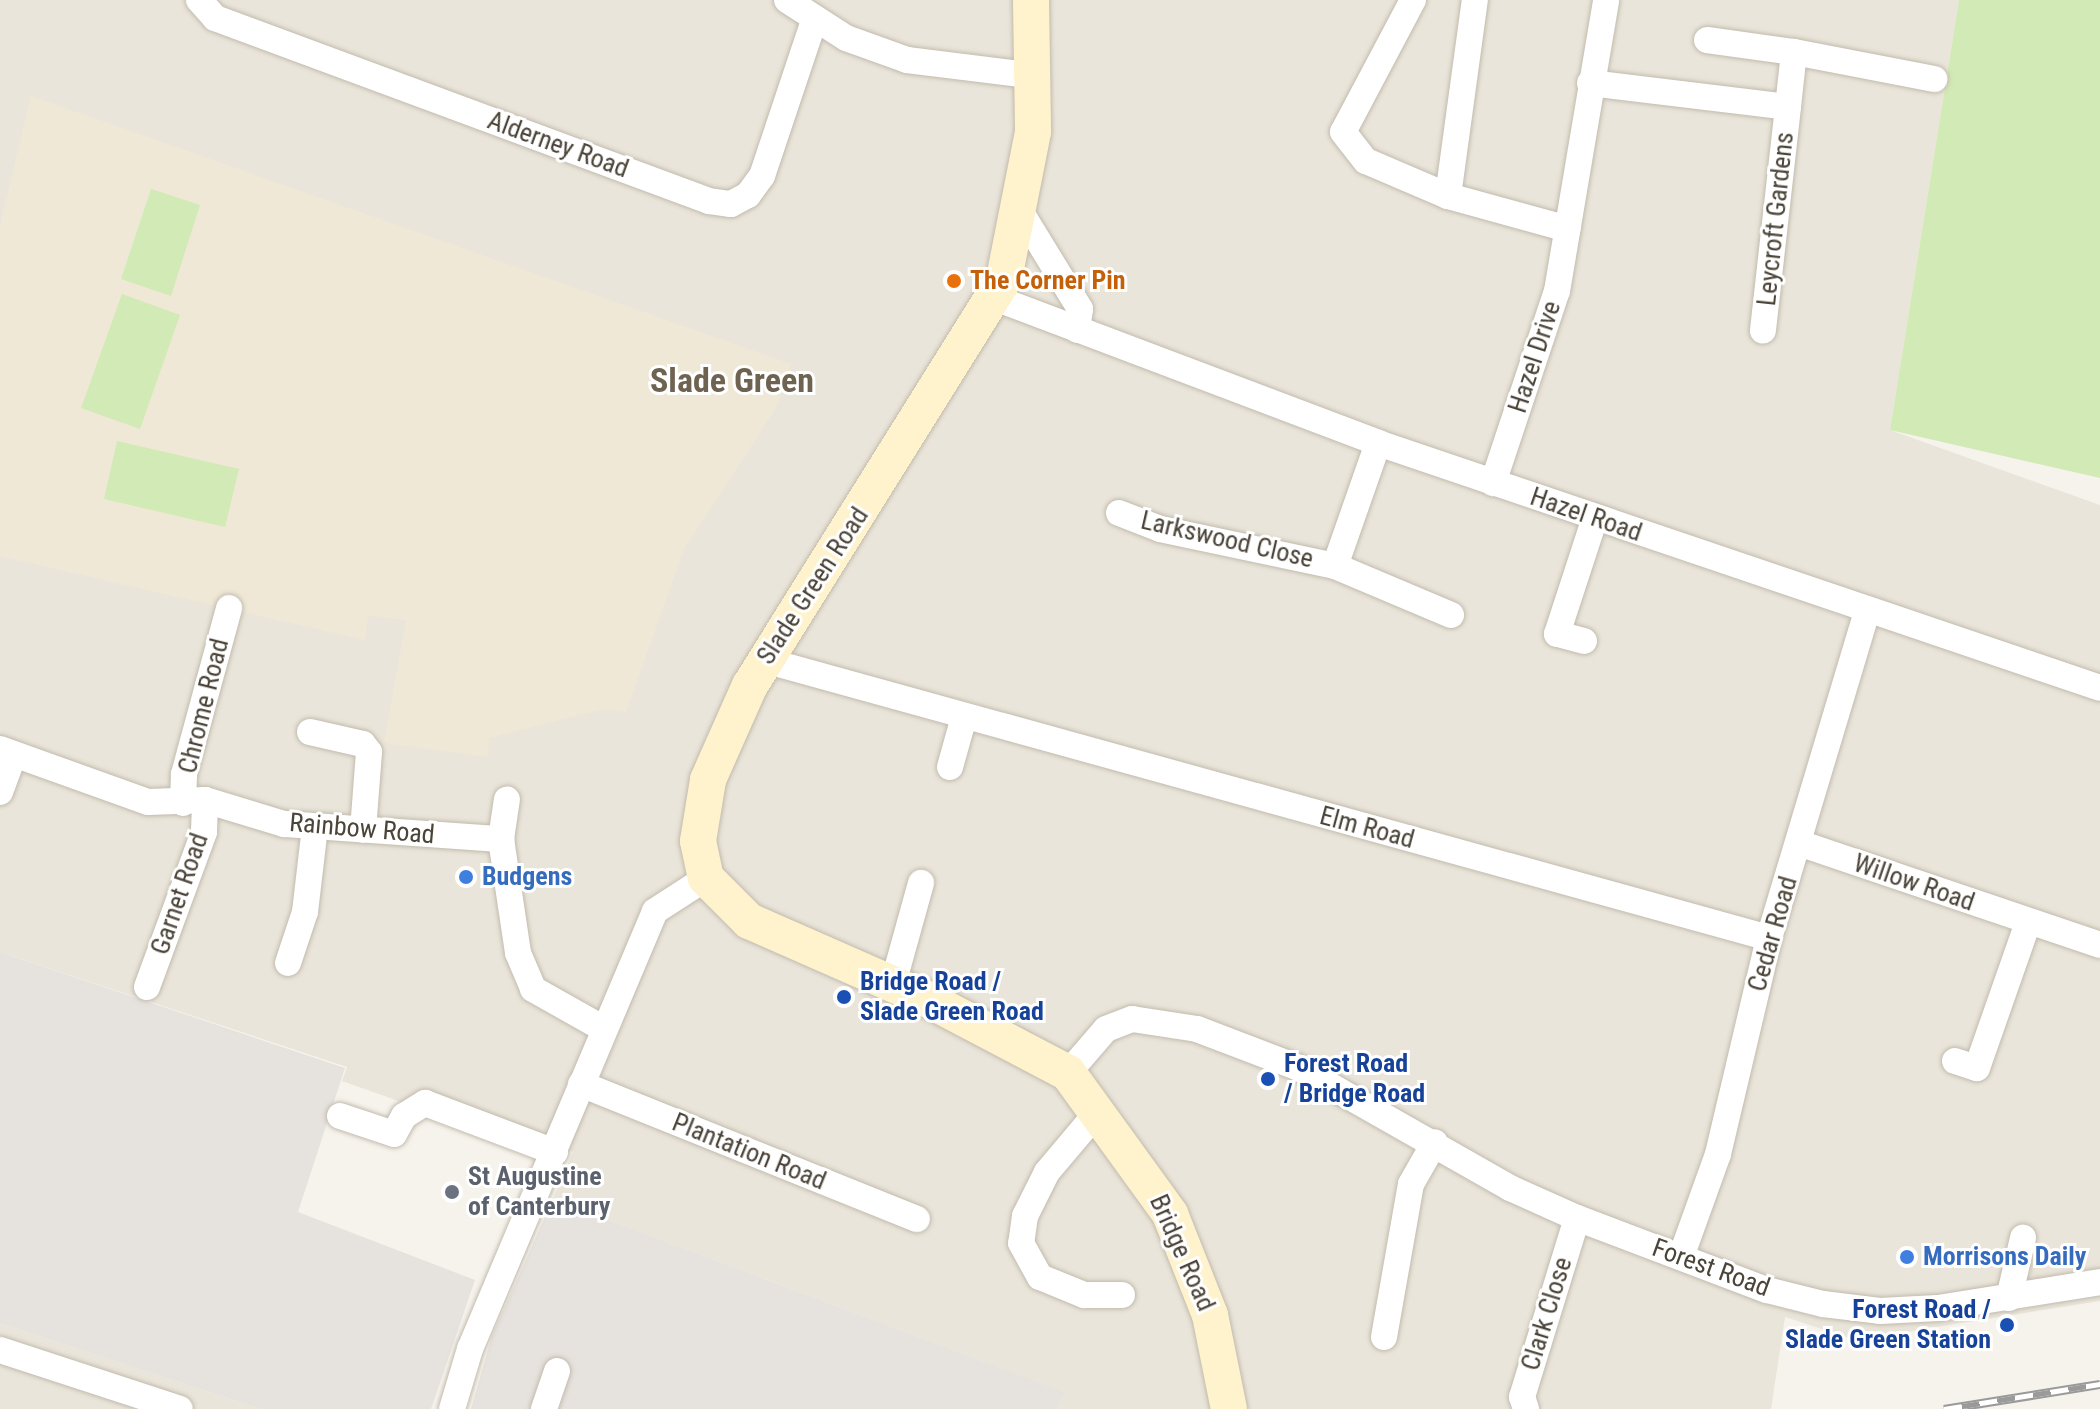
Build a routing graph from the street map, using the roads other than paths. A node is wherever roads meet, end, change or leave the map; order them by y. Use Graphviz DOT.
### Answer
graph roads {
  1 [pos="199,0"];
  2 [pos="787,0"];
  3 [pos="1031,0"];
  4 [pos="1413,0"];
  5 [pos="1475,0"];
  6 [pos="1606,0"];
  7 [pos="814,21"];
  8 [pos="1707,40"];
  9 [pos="1794,52"];
  10 [pos="1035,76"];
  11 [pos="1934,79"];
  12 [pos="1590,83"];
  13 [pos="1788,107"];
  14 [pos="1448,196"];
  15 [pos="1020,211"];
  16 [pos="1568,229"];
  17 [pos="995,298"];
  18 [pos="1077,330"];
  19 [pos="1763,331"];
  20 [pos="1378,443"];
  21 [pos="1493,483"];
  22 [pos="1119,513"];
  23 [pos="1595,518"];
  24 [pos="1335,566"];
  25 [pos="229,608"];
  26 [pos="1867,611"];
  27 [pos="1451,615"];
  28 [pos="1584,641"];
  29 [pos="764,660"];
  30 [pos="2100,688"];
  31 [pos="964,717"];
  32 [pos="310,732"];
  33 [pos="7,752"];
  34 [pos="950,767"];
  35 [pos="0,792"];
  36 [pos="507,799"];
  37 [pos="194,802"];
  38 [pos="315,827"];
  39 [pos="363,830"];
  40 [pos="501,839"];
  41 [pos="1799,843"];
  42 [pos="706,878"];
  43 [pos="921,883"];
  44 [pos="2028,922"];
  45 [pos="1769,938"];
  46 [pos="2100,945"];
  47 [pos="288,963"];
  48 [pos="893,984"];
  49 [pos="147,987"];
  50 [pos="604,1029"];
  51 [pos="1976,1068"];
  52 [pos="1068,1073"];
  53 [pos="581,1084"];
  54 [pos="1096,1114"];
  55 [pos="340,1116"];
  56 [pos="1435,1142"];
  57 [pos="555,1152"];
  58 [pos="1577,1218"];
  59 [pos="917,1219"];
  60 [pos="2023,1238"];
  61 [pos="1681,1257"];
  62 [pos="2100,1282"];
  63 [pos="1122,1295"];
  64 [pos="2009,1298"];
  65 [pos="1384,1337"];
  66 [pos="2,1356"];
  67 [pos="557,1371"];
  68 [pos="1227,1395"];
  69 [pos="180,1409"];
  70 [pos="452,1409"];
  71 [pos="544,1409"];
  72 [pos="1526,1409"];
  1 -- 7 [label="street, Alderney Road"];
  2 -- 7 [label="street"];
  3 -- 10 [label="street, Slade Green Road"];
  4 -- 14 [label="street"];
  5 -- 14 [label="street"];
  6 -- 12 [label="street, Hazel Drive"];
  7 -- 10 [label="street"];
  8 -- 9 [label="street"];
  9 -- 11 [label="street"];
  9 -- 13 [label="street, Leycroft Gardens"];
  10 -- 15 [label="street, Slade Green Road"];
  12 -- 13 [label="street, Leycroft Gardens"];
  12 -- 16 [label="street, Hazel Drive"];
  13 -- 19 [label="street, Leycroft Gardens"];
  14 -- 16 [label="street"];
  15 -- 17 [label="street, Slade Green Road"];
  15 -- 18 [label="street"];
  16 -- 21 [label="street, Hazel Drive"];
  17 -- 18 [label="street, Hazel Road"];
  17 -- 29 [label="street, Slade Green Road"];
  18 -- 20 [label="street, Hazel Road"];
  20 -- 21 [label="street, Hazel Road"];
  20 -- 24 [label="street, Larkswood Close"];
  21 -- 23 [label="street, Hazel Road"];
  22 -- 24 [label="street, Larkswood Close"];
  23 -- 26 [label="street, Hazel Road"];
  23 -- 28 [label="street"];
  24 -- 27 [label="street, Larkswood Close"];
  25 -- 37 [label="street, Chrome Road"];
  26 -- 30 [label="street, Hazel Road"];
  26 -- 41 [label="street, Cedar Road"];
  29 -- 31 [label="street, Elm Road"];
  29 -- 42 [label="street, Slade Green Road"];
  31 -- 34 [label="street"];
  31 -- 45 [label="street, Elm Road"];
  32 -- 39 [label="street"];
  33 -- 35 [label="street"];
  33 -- 37 [label="street, Rainbow Road"];
  36 -- 40 [label="street"];
  37 -- 38 [label="street, Rainbow Road"];
  37 -- 49 [label="street, Garnet Road"];
  38 -- 39 [label="street, Rainbow Road"];
  38 -- 47 [label="street"];
  39 -- 40 [label="street, Rainbow Road"];
  40 -- 50 [label="street"];
  41 -- 44 [label="street, Willow Road"];
  41 -- 45 [label="street, Cedar Road"];
  42 -- 48 [label="street, Bridge Road"];
  42 -- 50 [label="street"];
  43 -- 48 [label="street"];
  44 -- 46 [label="street, Willow Road"];
  44 -- 51 [label="street"];
  45 -- 61 [label="street, Cedar Road"];
  48 -- 52 [label="street, Bridge Road"];
  50 -- 53 [label="street"];
  52 -- 54 [label="street, Bridge Road"];
  52 -- 56 [label="street, Forest Road"];
  53 -- 57 [label="street"];
  53 -- 59 [label="street, Plantation Road"];
  54 -- 63 [label="street"];
  54 -- 68 [label="street, Bridge Road"];
  55 -- 57 [label="street"];
  56 -- 58 [label="street, Forest Road"];
  56 -- 65 [label="street"];
  57 -- 70 [label="street"];
  58 -- 61 [label="street, Forest Road"];
  58 -- 72 [label="street, Clark Close"];
  60 -- 64 [label="street"];
  61 -- 64 [label="street, Forest Road"];
  62 -- 64 [label="street, Forest Road"];
  66 -- 69 [label="street"];
  67 -- 71 [label="street"];
}
